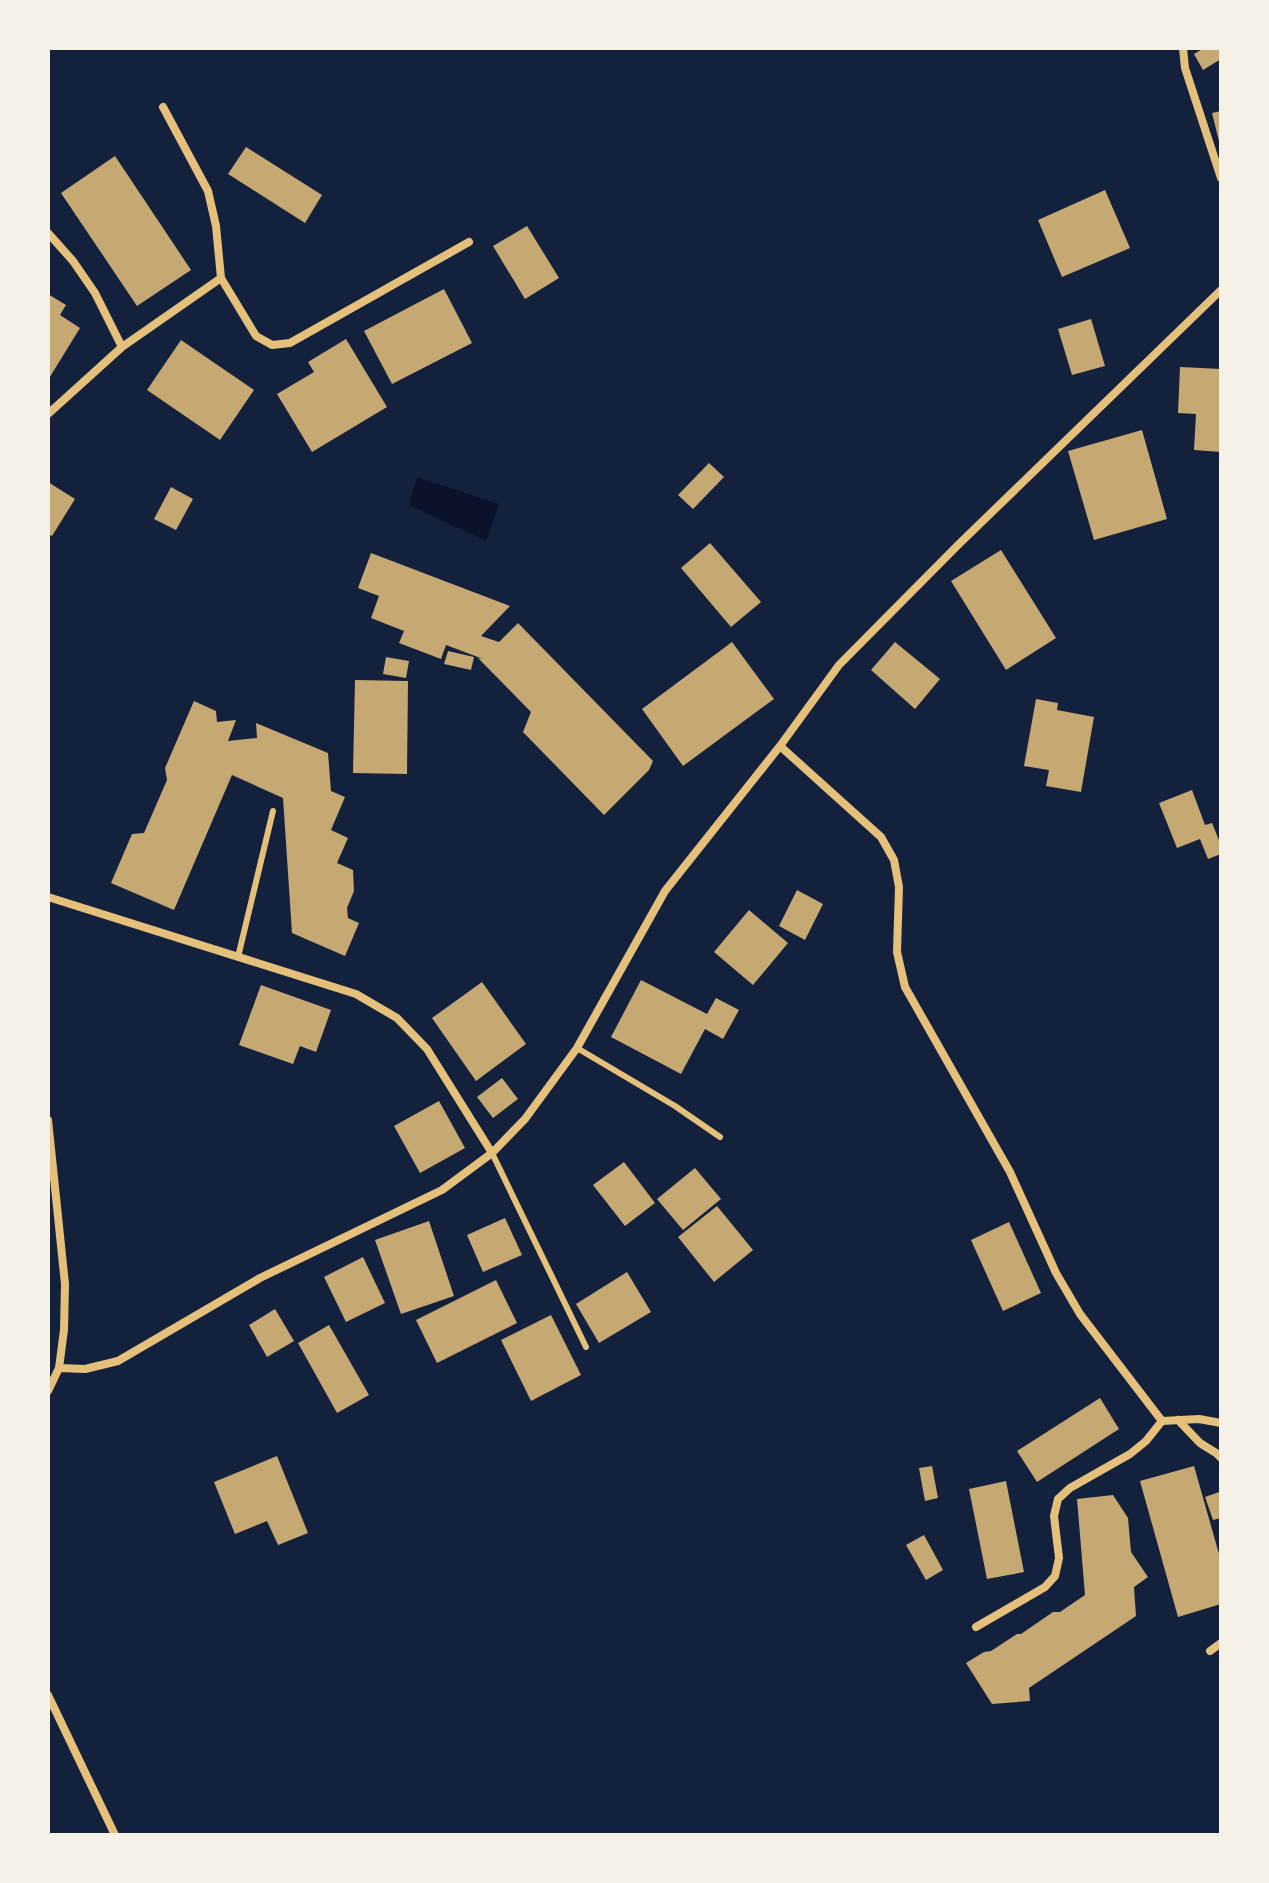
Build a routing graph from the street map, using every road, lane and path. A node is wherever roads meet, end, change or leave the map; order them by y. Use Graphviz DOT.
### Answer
graph roads {
  1 [pos="1183,48"];
  2 [pos="163,107"];
  3 [pos="1221,178"];
  4 [pos="48,233"];
  5 [pos="469,242"];
  6 [pos="221,278"];
  7 [pos="1221,290"];
  8 [pos="122,347"];
  9 [pos="48,414"];
  10 [pos="780,746"];
  11 [pos="273,811"];
  12 [pos="48,897"];
  13 [pos="238,957"];
  14 [pos="577,1048"];
  15 [pos="48,1120"];
  16 [pos="720,1137"];
  17 [pos="492,1153"];
  18 [pos="586,1347"];
  19 [pos="59,1368"];
  20 [pos="48,1391"];
  21 [pos="1178,1420"];
  22 [pos="1162,1421"];
  23 [pos="1221,1423"];
  24 [pos="1221,1458"];
  25 [pos="976,1627"];
  26 [pos="1221,1643"];
  27 [pos="1210,1651"];
  28 [pos="48,1695"];
  29 [pos="115,1835"];
  1 -- 3 [label="street"];
  2 -- 6 [label="street"];
  4 -- 8 [label="street"];
  5 -- 6 [label="street"];
  6 -- 8 [label="street"];
  7 -- 10 [label="street"];
  8 -- 9 [label="street"];
  10 -- 14 [label="street"];
  10 -- 22 [label="street"];
  11 -- 13 [label="lane"];
  12 -- 13 [label="street"];
  13 -- 17 [label="street"];
  14 -- 16 [label="lane"];
  14 -- 17 [label="street"];
  15 -- 19 [label="street"];
  17 -- 18 [label="lane"];
  17 -- 19 [label="street"];
  19 -- 20 [label="street"];
  21 -- 22 [label="street"];
  21 -- 23 [label="street"];
  21 -- 24 [label="street"];
  22 -- 25 [label="street"];
  26 -- 27 [label="street"];
  28 -- 29 [label="street"];
}
